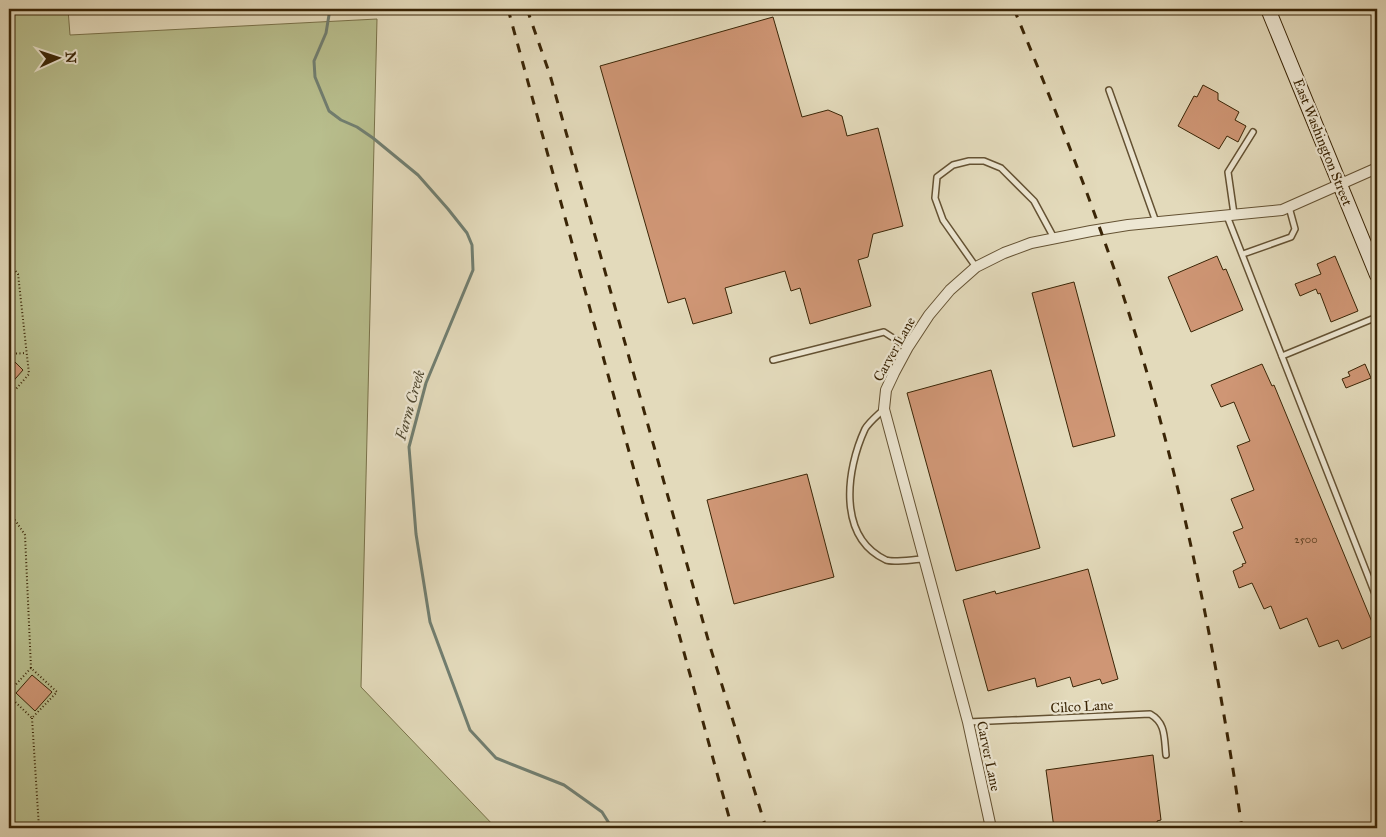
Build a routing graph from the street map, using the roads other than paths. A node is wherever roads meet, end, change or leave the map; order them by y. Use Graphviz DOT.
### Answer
graph roads {
  1 [pos="1268,9"];
  2 [pos="1109,90"];
  3 [pos="1253,132"];
  4 [pos="1377,168"];
  5 [pos="1340,184"];
  6 [pos="1289,207"];
  7 [pos="1231,215"];
  8 [pos="1156,222"];
  9 [pos="1054,238"];
  10 [pos="1242,254"];
  11 [pos="976,267"];
  12 [pos="1377,275"];
  13 [pos="1377,317"];
  14 [pos="908,347"];
  15 [pos="1282,356"];
  16 [pos="773,360"];
  17 [pos="884,409"];
  18 [pos="924,559"];
  19 [pos="1377,599"];
  20 [pos="968,722"];
  21 [pos="1166,755"];
  22 [pos="991,828"];
  1 -- 5 [label="main road, East Washington Street"];
  2 -- 8 [label="lane"];
  3 -- 7 [label="lane"];
  4 -- 5 [label="street, Carver Lane"];
  5 -- 6 [label="street, Carver Lane"];
  5 -- 12 [label="main road, East Washington Street"];
  6 -- 7 [label="street, Carver Lane"];
  6 -- 10 [label="lane"];
  7 -- 8 [label="street, Carver Lane"];
  7 -- 10 [label="lane"];
  8 -- 9 [label="street, Carver Lane"];
  9 -- 11 [label="street, Carver Lane"];
  9 -- 11 [label="lane"];
  10 -- 15 [label="lane"];
  11 -- 14 [label="street, Carver Lane"];
  13 -- 15 [label="lane"];
  14 -- 16 [label="lane"];
  14 -- 17 [label="street, Carver Lane"];
  15 -- 19 [label="lane"];
  17 -- 18 [label="street, Carver Lane"];
  17 -- 18 [label="lane"];
  18 -- 20 [label="street, Carver Lane"];
  20 -- 21 [label="lane, Cilco Lane"];
  20 -- 22 [label="street, Carver Lane"];
}
